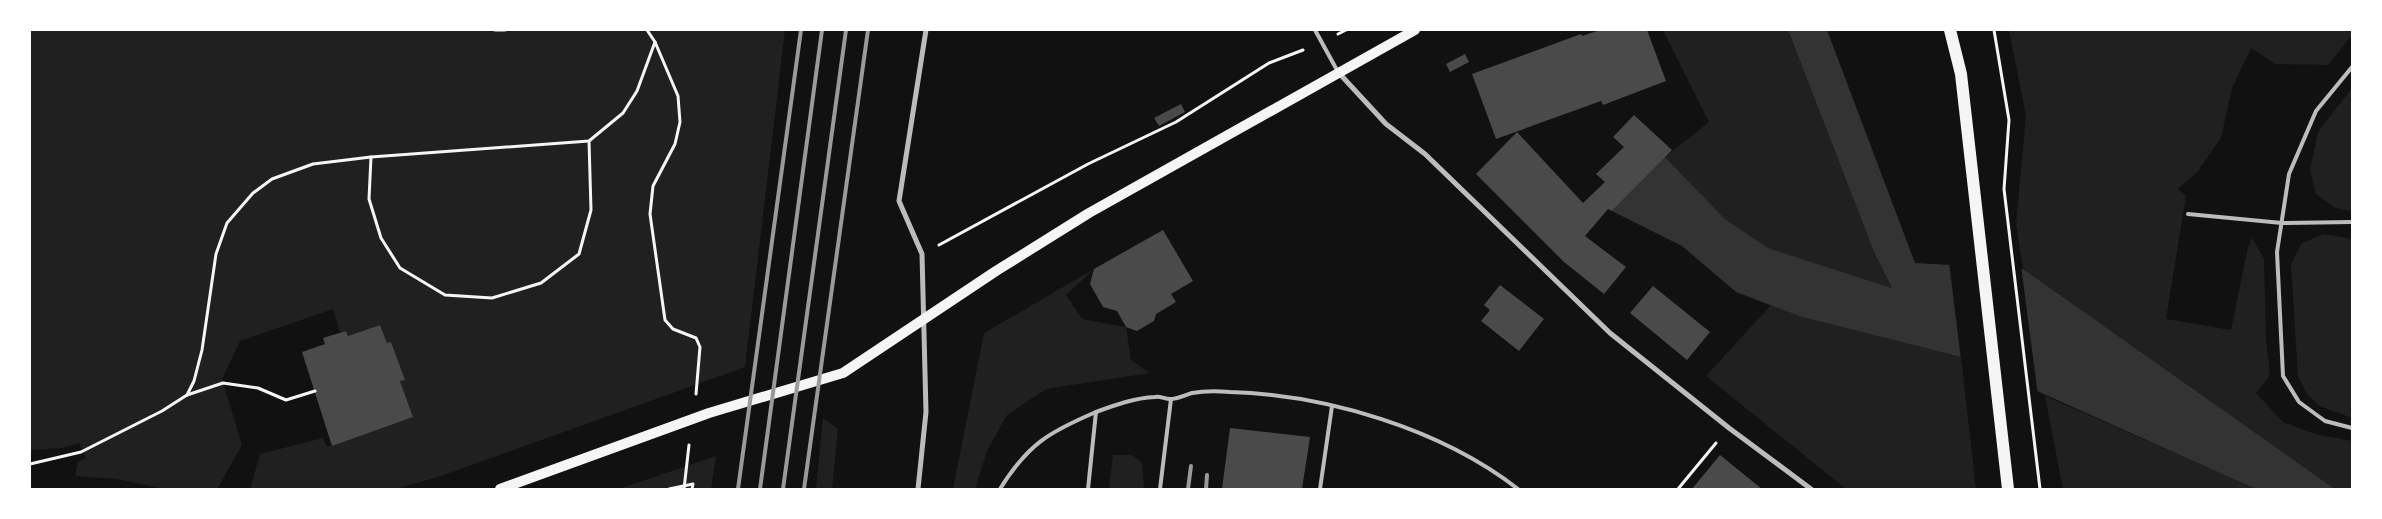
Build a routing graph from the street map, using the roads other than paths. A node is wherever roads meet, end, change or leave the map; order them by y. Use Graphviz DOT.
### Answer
graph roads {
  1 [pos="926,30"];
  2 [pos="1315,30"];
  3 [pos="1415,30"];
  4 [pos="1950,30"];
  5 [pos="2352,67"];
  6 [pos="1338,72"];
  7 [pos="2188,214"];
  8 [pos="2352,222"];
  9 [pos="2282,223"];
  10 [pos="923,322"];
  11 [pos="1171,399"];
  12 [pos="1332,406"];
  13 [pos="1096,412"];
  14 [pos="2352,428"];
  15 [pos="500,489"];
  16 [pos="918,489"];
  17 [pos="1000,489"];
  18 [pos="1088,489"];
  19 [pos="1160,489"];
  20 [pos="1320,489"];
  21 [pos="1518,489"];
  22 [pos="1812,489"];
  23 [pos="2008,489"];
  1 -- 10 [label="street"];
  2 -- 6 [label="lane"];
  3 -- 6 [label="main road"];
  4 -- 23 [label="main road"];
  5 -- 9 [label="lane"];
  6 -- 10 [label="main road"];
  6 -- 22 [label="street"];
  7 -- 9 [label="lane"];
  8 -- 9 [label="lane"];
  9 -- 14 [label="lane"];
  10 -- 15 [label="main road"];
  10 -- 16 [label="street"];
  11 -- 12 [label="lane"];
  11 -- 13 [label="lane"];
  11 -- 19 [label="lane"];
  12 -- 20 [label="lane"];
  12 -- 21 [label="lane"];
  13 -- 17 [label="lane"];
  13 -- 18 [label="lane"];
}
